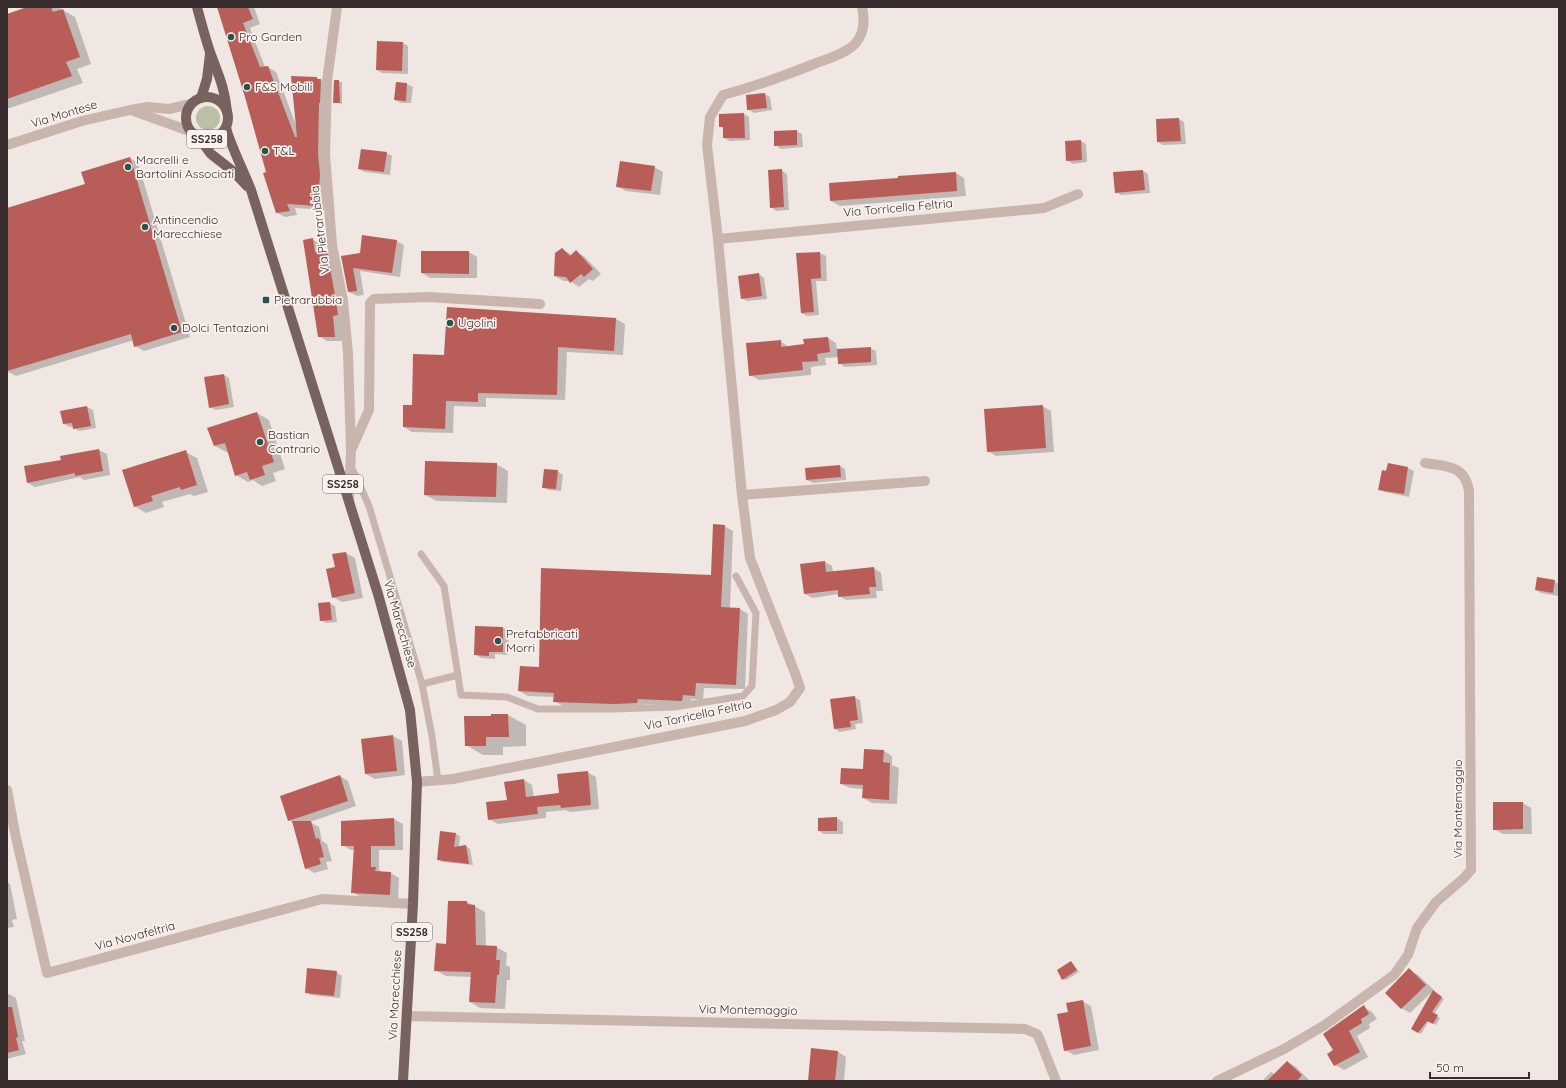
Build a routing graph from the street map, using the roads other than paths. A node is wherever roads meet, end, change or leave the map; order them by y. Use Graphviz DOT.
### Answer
graph roads {
  1 [pos="197,7"];
  2 [pos="337,7"];
  3 [pos="862,7"];
  4 [pos="210,52"];
  5 [pos="201,98"];
  6 [pos="191,104"];
  7 [pos="130,110"];
  8 [pos="227,112"];
  9 [pos="226,128"];
  10 [pos="195,135"];
  11 [pos="7,146"];
  12 [pos="251,190"];
  13 [pos="1078,194"];
  14 [pos="718,239"];
  15 [pos="540,304"];
  16 [pos="351,450"];
  17 [pos="1425,463"];
  18 [pos="350,465"];
  19 [pos="924,481"];
  20 [pos="742,495"];
  21 [pos="349,503"];
  22 [pos="422,554"];
  23 [pos="736,576"];
  24 [pos="458,675"];
  25 [pos="422,684"];
  26 [pos="438,780"];
  27 [pos="417,782"];
  28 [pos="7,790"];
  29 [pos="413,904"];
  30 [pos="407,1016"];
  31 [pos="403,1081"];
  32 [pos="1056,1081"];
  33 [pos="1217,1081"];
  1 -- 4 [label="main road, Via Marecchiese / SS258"];
  2 -- 16 [label="street, Via Pietrarubbia"];
  3 -- 14 [label="street, Via Torricella Feltria"];
  4 -- 5 [label="main road, Via Marecchiese / SS258"];
  4 -- 8 [label="main road, Via Marecchiese / SS258"];
  5 -- 6 [label="main road"];
  5 -- 8 [label="main road"];
  6 -- 7 [label="street, Via Montese"];
  6 -- 10 [label="main road, Via Marecchiese / SS258"];
  7 -- 10 [label="street"];
  7 -- 11 [label="street, Via Montese"];
  8 -- 9 [label="main road, Via Marecchiese / SS258"];
  9 -- 10 [label="main road, SS258"];
  9 -- 12 [label="main road, Via Marecchiese / SS258"];
  10 -- 12 [label="main road, Via Marecchiese / SS258"];
  12 -- 21 [label="main road, Via Marecchiese / SS258"];
  13 -- 14 [label="street, Via Torricella Feltria"];
  14 -- 20 [label="street, Via Torricella Feltria"];
  15 -- 16 [label="street, Via Pietrarubbia"];
  16 -- 18 [label="street, Via Pietrarubbia"];
  17 -- 33 [label="street, Via Montemaggio"];
  18 -- 21 [label="street, Via Pietrarubbia"];
  18 -- 25 [label="lane"];
  19 -- 20 [label="street"];
  20 -- 26 [label="street, Via Torricella Feltria"];
  21 -- 27 [label="main road, Via Marecchiese / SS258"];
  22 -- 24 [label="lane"];
  23 -- 24 [label="lane"];
  24 -- 25 [label="lane"];
  25 -- 26 [label="lane"];
  26 -- 27 [label="street, Via Torricella Feltria"];
  27 -- 29 [label="main road, Via Marecchiese / SS258"];
  28 -- 29 [label="street, Via Novafeltria"];
  29 -- 30 [label="main road, Via Marecchiese / SS258"];
  30 -- 31 [label="main road, Via Marecchiese / SS258"];
  30 -- 32 [label="street, Via Montemaggio"];
}
